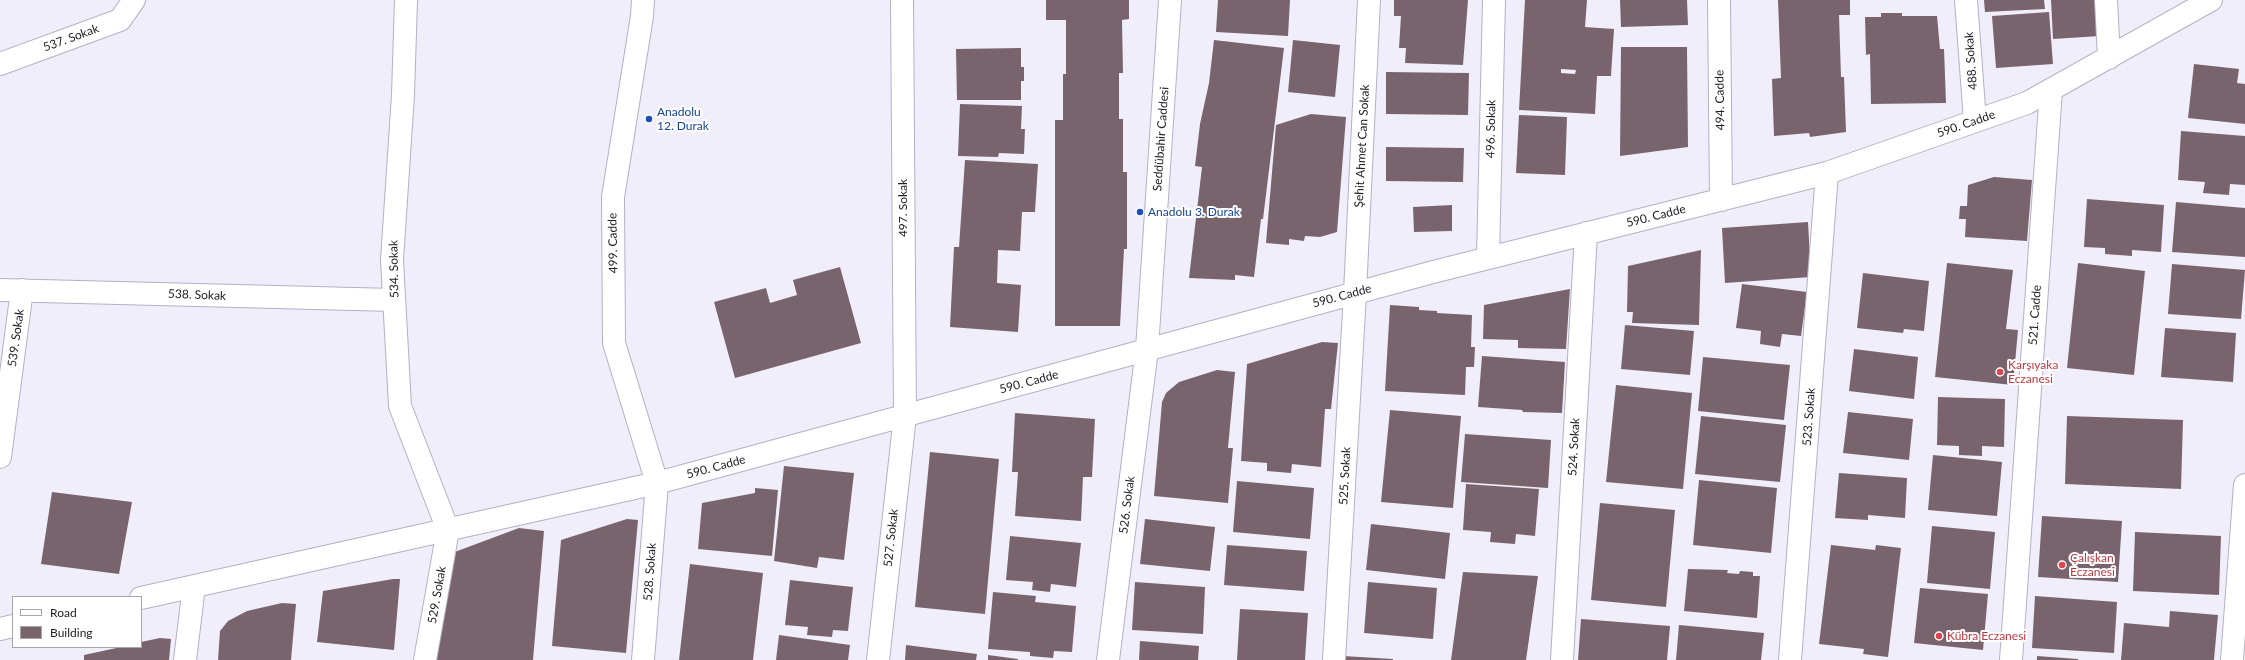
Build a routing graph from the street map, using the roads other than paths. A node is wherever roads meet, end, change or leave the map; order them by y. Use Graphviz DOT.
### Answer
graph roads {
  1 [pos="134,0"];
  2 [pos="406,0"];
  3 [pos="643,0"];
  4 [pos="902,0"];
  5 [pos="1170,0"];
  6 [pos="1369,0"];
  7 [pos="1494,0"];
  8 [pos="1719,0"];
  9 [pos="1966,0"];
  10 [pos="2106,0"];
  11 [pos="2212,0"];
  12 [pos="2109,58"];
  13 [pos="0,64"];
  14 [pos="2051,90"];
  15 [pos="1975,121"];
  16 [pos="1827,173"];
  17 [pos="1721,200"];
  18 [pos="1586,234"];
  19 [pos="1488,258"];
  20 [pos="0,290"];
  21 [pos="22,290"];
  22 [pos="1355,293"];
  23 [pos="394,300"];
  24 [pos="1147,350"];
  25 [pos="905,416"];
  26 [pos="0,457"];
  27 [pos="657,483"];
  28 [pos="2245,485"];
  29 [pos="448,530"];
  30 [pos="194,586"];
  31 [pos="142,598"];
  32 [pos="12,626"];
  33 [pos="0,629"];
  34 [pos="185,660"];
  35 [pos="425,660"];
  36 [pos="643,660"];
  37 [pos="878,660"];
  38 [pos="1108,660"];
  39 [pos="1334,660"];
  40 [pos="1562,660"];
  41 [pos="1790,660"];
  42 [pos="2011,660"];
  43 [pos="2232,660"];
  1 -- 13 [label="street, 537. Sokak"];
  2 -- 23 [label="street, 534. Sokak"];
  3 -- 27 [label="street, 499. Cadde"];
  4 -- 25 [label="street, 497. Sokak"];
  5 -- 24 [label="street, Seddübahir Caddesi"];
  6 -- 22 [label="street, Şehit Ahmet Can Sokak"];
  7 -- 19 [label="street, 496. Sokak"];
  8 -- 17 [label="street, 494. Cadde"];
  9 -- 15 [label="street, 488. Sokak"];
  10 -- 12 [label="street"];
  11 -- 12 [label="street, 590. Cadde"];
  12 -- 14 [label="street, 590. Cadde"];
  14 -- 15 [label="street, 590. Cadde"];
  14 -- 42 [label="street, 521. Cadde"];
  15 -- 16 [label="street, 590. Cadde"];
  16 -- 17 [label="street, 590. Cadde"];
  16 -- 41 [label="street, 523. Sokak"];
  17 -- 18 [label="street, 590. Cadde"];
  18 -- 19 [label="street, 590. Cadde"];
  18 -- 40 [label="street, 524. Sokak"];
  19 -- 22 [label="street, 590. Cadde"];
  20 -- 21 [label="street, 538. Sokak"];
  21 -- 23 [label="street, 538. Sokak"];
  21 -- 26 [label="street, 539. Sokak"];
  22 -- 24 [label="street, 590. Cadde"];
  22 -- 39 [label="street, 525. Sokak"];
  23 -- 29 [label="street, 534. Sokak"];
  24 -- 25 [label="street, 590. Cadde"];
  24 -- 38 [label="street, 526. Sokak"];
  25 -- 27 [label="street, 590. Cadde"];
  25 -- 37 [label="street, 527. Sokak"];
  27 -- 29 [label="street, 590. Cadde"];
  27 -- 36 [label="street, 528. Sokak"];
  28 -- 43 [label="street"];
  29 -- 30 [label="street, 590. Cadde"];
  29 -- 35 [label="street, 529. Sokak"];
  30 -- 31 [label="street, 590. Cadde"];
  30 -- 34 [label="street"];
  32 -- 33 [label="street"];
}
